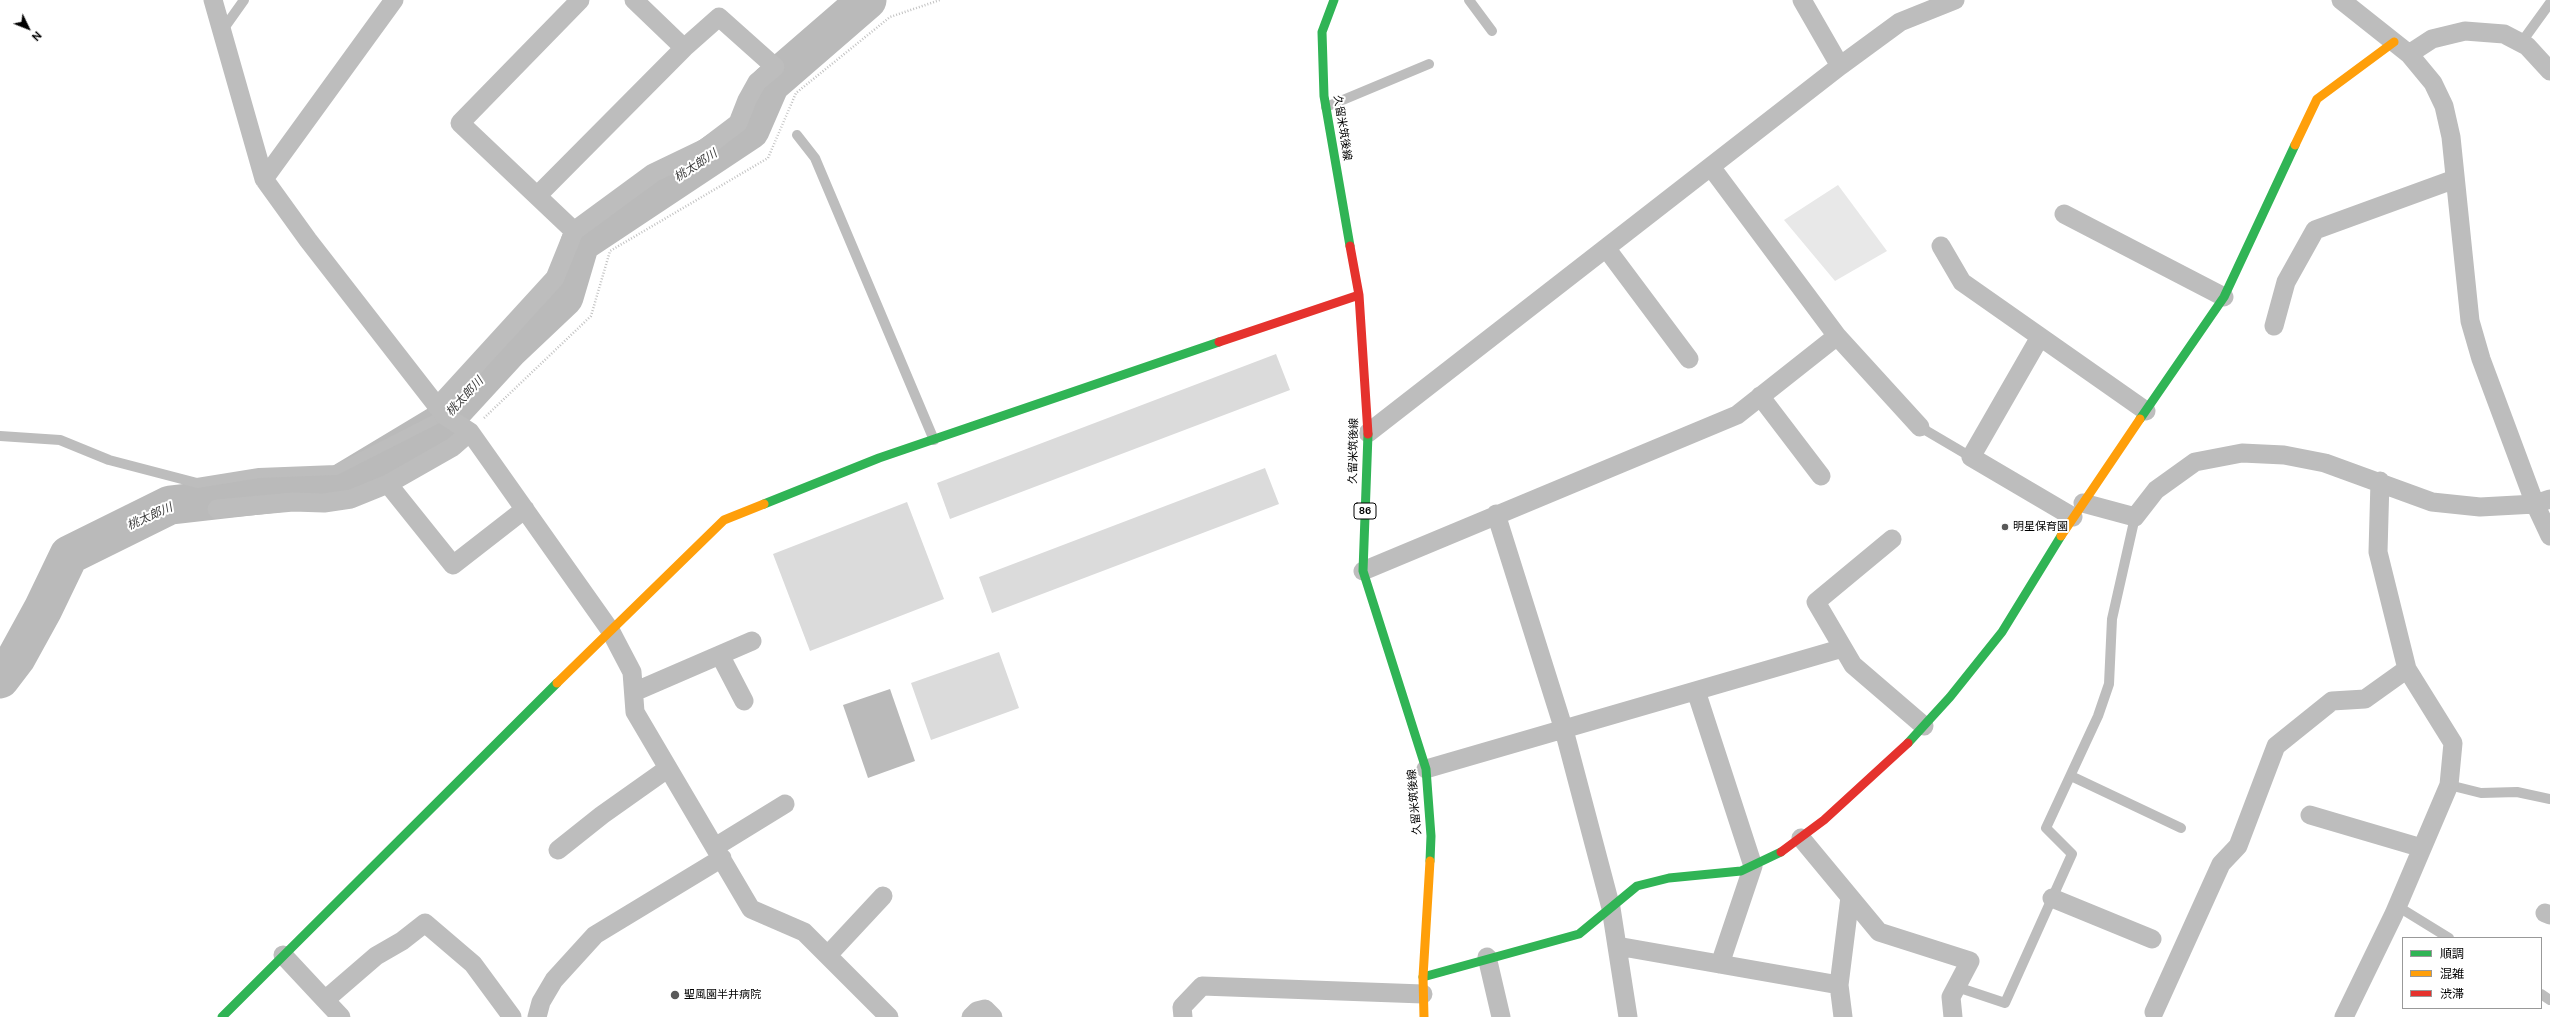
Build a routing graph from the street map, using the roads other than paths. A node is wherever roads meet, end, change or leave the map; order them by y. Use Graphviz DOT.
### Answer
graph roads {
  1 [pos="213,0"];
  2 [pos="244,0"];
  3 [pos="394,0"];
  4 [pos="580,0"];
  5 [pos="634,0"];
  6 [pos="1334,0"];
  7 [pos="1469,0"];
  8 [pos="1802,0"];
  9 [pos="1955,0"];
  10 [pos="2341,0"];
  11 [pos="2550,3"];
  12 [pos="222,31"];
  13 [pos="1492,31"];
  14 [pos="2394,42"];
  15 [pos="2521,43"];
  16 [pos="684,48"];
  17 [pos="2409,54"];
  18 [pos="1429,64"];
  19 [pos="1840,66"];
  20 [pos="2550,70"];
  21 [pos="1326,107"];
  22 [pos="797,135"];
  23 [pos="1711,167"];
  24 [pos="2455,178"];
  25 [pos="264,179"];
  26 [pos="537,196"];
  27 [pos="2064,214"];
  28 [pos="574,230"];
  29 [pos="1941,246"];
  30 [pos="1606,248"];
  31 [pos="1359,295"];
  32 [pos="2224,297"];
  33 [pos="2274,326"];
  34 [pos="1837,336"];
  35 [pos="2040,337"];
  36 [pos="1689,359"];
  37 [pos="1760,396"];
  38 [pos="441,410"];
  39 [pos="2146,412"];
  40 [pos="1920,427"];
  41 [pos="470,432"];
  42 [pos="1368,433"];
  43 [pos="0,436"];
  44 [pos="934,440"];
  45 [pos="1971,457"];
  46 [pos="1821,476"];
  47 [pos="2380,481"];
  48 [pos="388,484"];
  49 [pos="2542,502"];
  50 [pos="217,509"];
  51 [pos="525,509"];
  52 [pos="2078,510"];
  53 [pos="1496,514"];
  54 [pos="2135,517"];
  55 [pos="2550,536"];
  56 [pos="1892,538"];
  57 [pos="1363,571"];
  58 [pos="610,630"];
  59 [pos="752,641"];
  60 [pos="1843,648"];
  61 [pos="720,655"];
  62 [pos="2407,669"];
  63 [pos="1696,691"];
  64 [pos="634,692"];
  65 [pos="744,701"];
  66 [pos="1924,726"];
  67 [pos="1564,730"];
  68 [pos="667,769"];
  69 [pos="1426,769"];
  70 [pos="2070,776"];
  71 [pos="2449,784"];
  72 [pos="2550,799"];
  73 [pos="785,804"];
  74 [pos="2310,815"];
  75 [pos="2181,828"];
  76 [pos="1801,838"];
  77 [pos="2422,848"];
  78 [pos="558,850"];
  79 [pos="718,853"];
  80 [pos="1753,866"];
  81 [pos="883,896"];
  82 [pos="1850,897"];
  83 [pos="2052,898"];
  84 [pos="2398,906"];
  85 [pos="1611,908"];
  86 [pos="2447,937"];
  87 [pos="2152,939"];
  88 [pos="1617,946"];
  89 [pos="828,955"];
  90 [pos="283,956"];
  91 [pos="1487,958"];
  92 [pos="1720,964"];
  93 [pos="1423,985"];
  94 [pos="1839,985"];
  95 [pos="1957,987"];
  96 [pos="325,1000"];
  97 [pos="2154,1012"];
  98 [pos="222,1017"];
  99 [pos="341,1017"];
  100 [pos="512,1017"];
  101 [pos="536,1017"];
  102 [pos="889,1017"];
  103 [pos="971,1017"];
  104 [pos="993,1017"];
  105 [pos="1183,1017"];
  106 [pos="1424,1017"];
  107 [pos="1501,1017"];
  108 [pos="1628,1017"];
  109 [pos="1843,1017"];
  110 [pos="1953,1017"];
  111 [pos="2344,1017"];
  1 -- 12 [label="street"];
  2 -- 12 [label="lane"];
  3 -- 25 [label="street"];
  4 -- 26 [label="street"];
  5 -- 16 [label="street"];
  6 -- 21 [label="street, 久留米筑後線 / 86"];
  7 -- 13 [label="lane"];
  8 -- 19 [label="street"];
  9 -- 19 [label="street"];
  10 -- 14 [label="street"];
  11 -- 15 [label="lane"];
  12 -- 25 [label="street"];
  14 -- 17 [label="street"];
  14 -- 32 [label="street"];
  15 -- 17 [label="street"];
  15 -- 20 [label="street"];
  16 -- 26 [label="street"];
  16 -- 28 [label="street"];
  17 -- 24 [label="street"];
  18 -- 21 [label="lane"];
  19 -- 23 [label="street"];
  21 -- 31 [label="street, 久留米筑後線 / 86"];
  22 -- 44 [label="lane"];
  23 -- 30 [label="street"];
  23 -- 34 [label="street"];
  24 -- 33 [label="street"];
  24 -- 49 [label="street"];
  25 -- 38 [label="street"];
  26 -- 28 [label="street"];
  27 -- 32 [label="street"];
  28 -- 38 [label="street"];
  29 -- 35 [label="street"];
  30 -- 36 [label="street"];
  30 -- 42 [label="street"];
  31 -- 42 [label="street, 久留米筑後線 / 86"];
  31 -- 44 [label="street"];
  32 -- 39 [label="street"];
  34 -- 37 [label="street"];
  34 -- 40 [label="street"];
  35 -- 39 [label="street"];
  35 -- 45 [label="street"];
  37 -- 46 [label="street"];
  37 -- 53 [label="street"];
  38 -- 41 [label="street"];
  38 -- 43 [label="lane"];
  39 -- 52 [label="street"];
  40 -- 45 [label="lane"];
  41 -- 48 [label="street"];
  41 -- 51 [label="street"];
  42 -- 57 [label="street, 久留米筑後線 / 86"];
  44 -- 58 [label="street"];
  45 -- 52 [label="street"];
  47 -- 49 [label="street"];
  47 -- 54 [label="street"];
  47 -- 62 [label="street"];
  48 -- 50 [label="street"];
  48 -- 51 [label="street"];
  49 -- 55 [label="street"];
  51 -- 58 [label="street"];
  52 -- 54 [label="street"];
  52 -- 66 [label="street"];
  53 -- 57 [label="street"];
  53 -- 67 [label="street"];
  54 -- 70 [label="lane"];
  56 -- 60 [label="street"];
  57 -- 69 [label="street, 久留米筑後線 / 86"];
  58 -- 64 [label="street"];
  58 -- 90 [label="street"];
  59 -- 61 [label="street"];
  60 -- 63 [label="street"];
  60 -- 66 [label="street"];
  61 -- 64 [label="street"];
  61 -- 65 [label="street"];
  62 -- 71 [label="street"];
  62 -- 97 [label="street"];
  63 -- 67 [label="street"];
  63 -- 80 [label="street"];
  64 -- 68 [label="street"];
  66 -- 76 [label="street"];
  67 -- 69 [label="street"];
  67 -- 85 [label="street"];
  68 -- 78 [label="street"];
  68 -- 79 [label="street"];
  69 -- 93 [label="street, 久留米筑後線 / 86"];
  70 -- 75 [label="lane"];
  70 -- 83 [label="lane"];
  71 -- 72 [label="lane"];
  71 -- 77 [label="street"];
  73 -- 79 [label="street"];
  74 -- 77 [label="street"];
  76 -- 80 [label="street"];
  76 -- 82 [label="street"];
  77 -- 84 [label="street"];
  79 -- 89 [label="street"];
  79 -- 101 [label="street"];
  80 -- 85 [label="street"];
  80 -- 92 [label="street"];
  81 -- 89 [label="street"];
  82 -- 94 [label="street"];
  82 -- 95 [label="street"];
  83 -- 87 [label="street"];
  83 -- 95 [label="lane"];
  84 -- 86 [label="lane"];
  84 -- 111 [label="street"];
  85 -- 88 [label="street"];
  85 -- 91 [label="street"];
  88 -- 92 [label="street"];
  88 -- 108 [label="street"];
  89 -- 102 [label="street"];
  90 -- 96 [label="street"];
  90 -- 98 [label="street"];
  91 -- 93 [label="street"];
  91 -- 107 [label="street"];
  92 -- 94 [label="street"];
  93 -- 105 [label="street"];
  93 -- 106 [label="street, 久留米筑後線 / 86"];
  94 -- 109 [label="street"];
  95 -- 110 [label="street"];
  96 -- 99 [label="street"];
  96 -- 100 [label="street"];
  103 -- 104 [label="street"];
}
